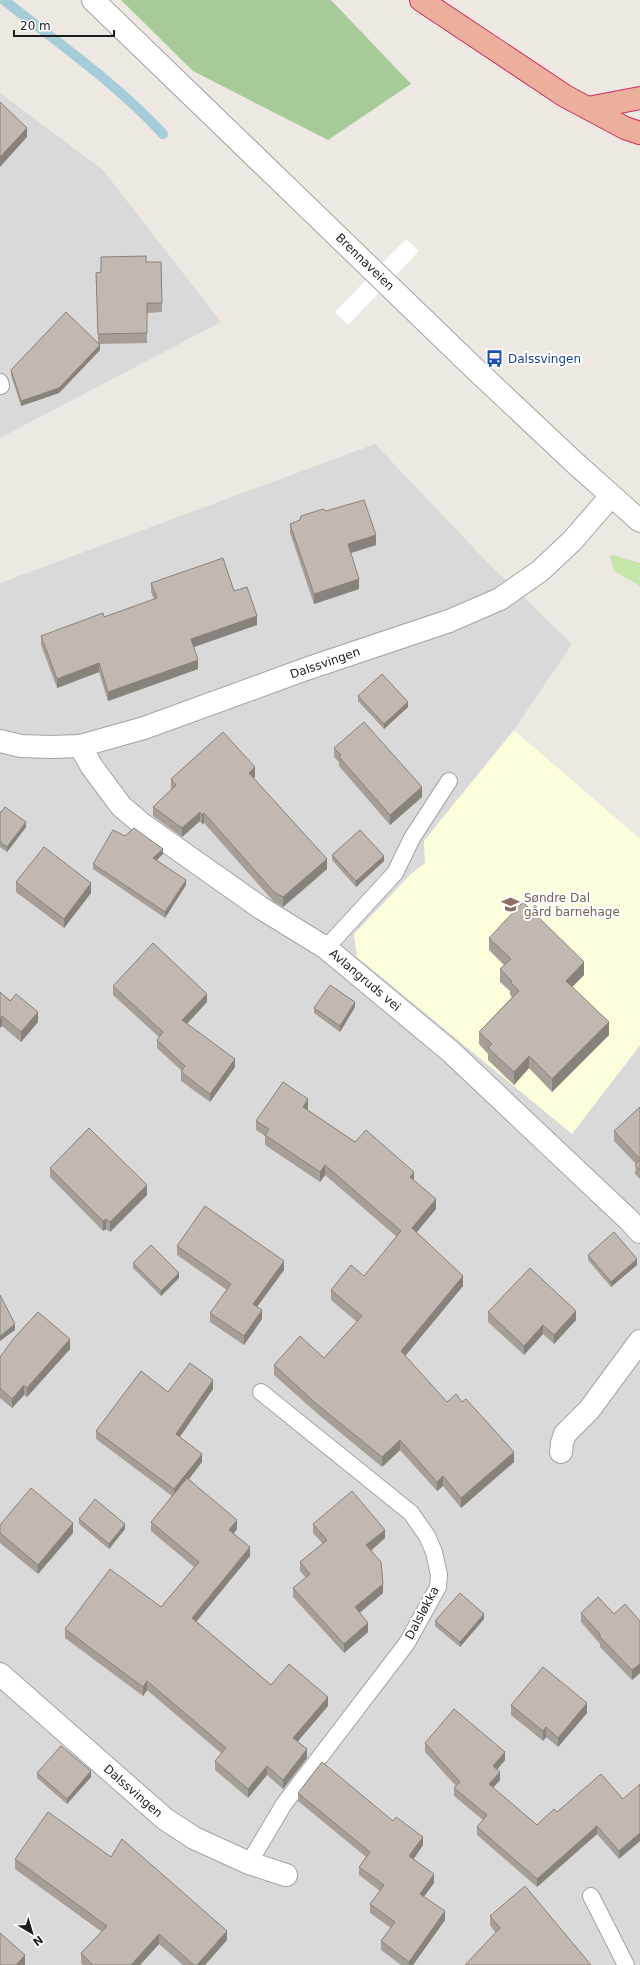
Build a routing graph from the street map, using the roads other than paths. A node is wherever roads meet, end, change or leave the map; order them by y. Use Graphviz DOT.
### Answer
graph roads {
  1 [pos="93,0"];
  2 [pos="421,0"];
  3 [pos="640,98"];
  4 [pos="588,108"];
  5 [pos="640,133"];
  6 [pos="611,496"];
  7 [pos="640,521"];
  8 [pos="0,741"];
  9 [pos="80,746"];
  10 [pos="449,781"];
  11 [pos="326,948"];
  12 [pos="640,1232"];
  13 [pos="640,1341"];
  14 [pos="261,1392"];
  15 [pos="561,1452"];
  16 [pos="0,1674"];
  17 [pos="249,1863"];
  18 [pos="286,1875"];
  19 [pos="591,1896"];
  20 [pos="626,1965"];
  1 -- 6 [label="street, Brennaveien"];
  2 -- 4 [label="highway"];
  3 -- 4 [label="highway"];
  4 -- 5 [label="highway"];
  6 -- 7 [label="street, Brennaveien"];
  6 -- 9 [label="street, Dalssvingen"];
  8 -- 9 [label="street, Dalssvingen"];
  9 -- 11 [label="street, Avlangruds vei"];
  10 -- 11 [label="lane"];
  11 -- 12 [label="street, Avlangruds vei"];
  13 -- 15 [label="street"];
  14 -- 17 [label="lane, Dalsløkka"];
  16 -- 17 [label="street, Dalssvingen"];
  17 -- 18 [label="street, Dalssvingen"];
  19 -- 20 [label="lane"];
}
